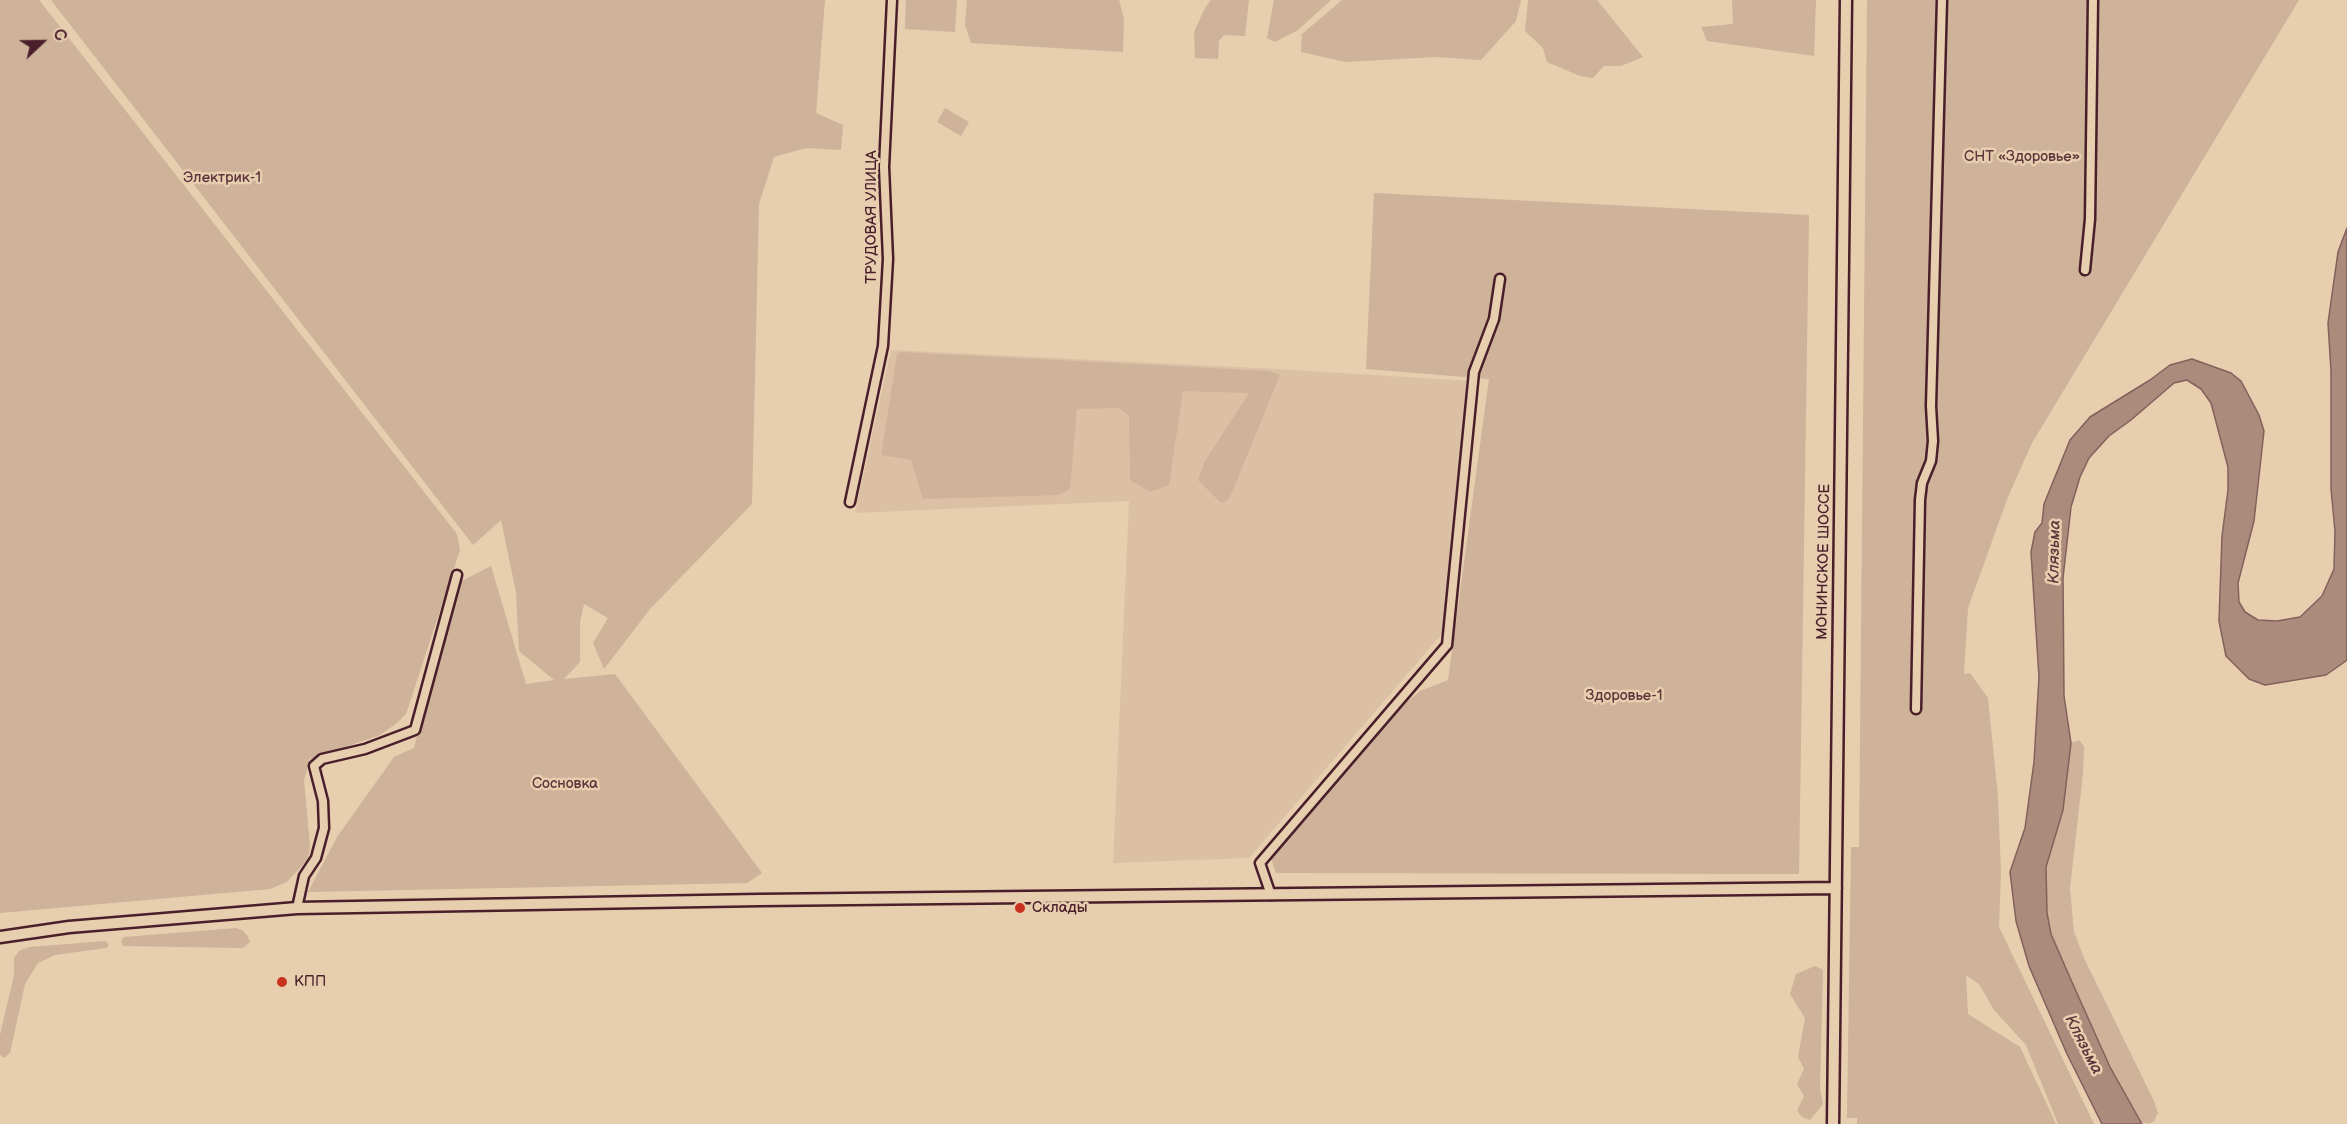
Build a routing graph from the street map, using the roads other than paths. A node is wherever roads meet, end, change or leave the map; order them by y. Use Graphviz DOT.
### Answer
graph roads {
  1 [pos="892,0"];
  2 [pos="1846,0"];
  3 [pos="1942,0"];
  4 [pos="2093,0"];
  5 [pos="2085,270"];
  6 [pos="1500,279"];
  7 [pos="850,502"];
  8 [pos="457,575"];
  9 [pos="1916,709"];
  10 [pos="1836,888"];
  11 [pos="1271,895"];
  12 [pos="297,908"];
  13 [pos="0,937"];
  14 [pos="1833,1124"];
  1 -- 7 [label="street, ТРУДОВАЯ УЛИЦА"];
  2 -- 10 [label="main road, МОНИНСКОЕ ШОССЕ"];
  3 -- 9 [label="street"];
  4 -- 5 [label="street"];
  6 -- 11 [label="street"];
  8 -- 12 [label="street"];
  10 -- 11 [label="main road"];
  10 -- 14 [label="main road, МОНИНСКОЕ ШОССЕ"];
  11 -- 12 [label="main road"];
  12 -- 13 [label="main road"];
}
